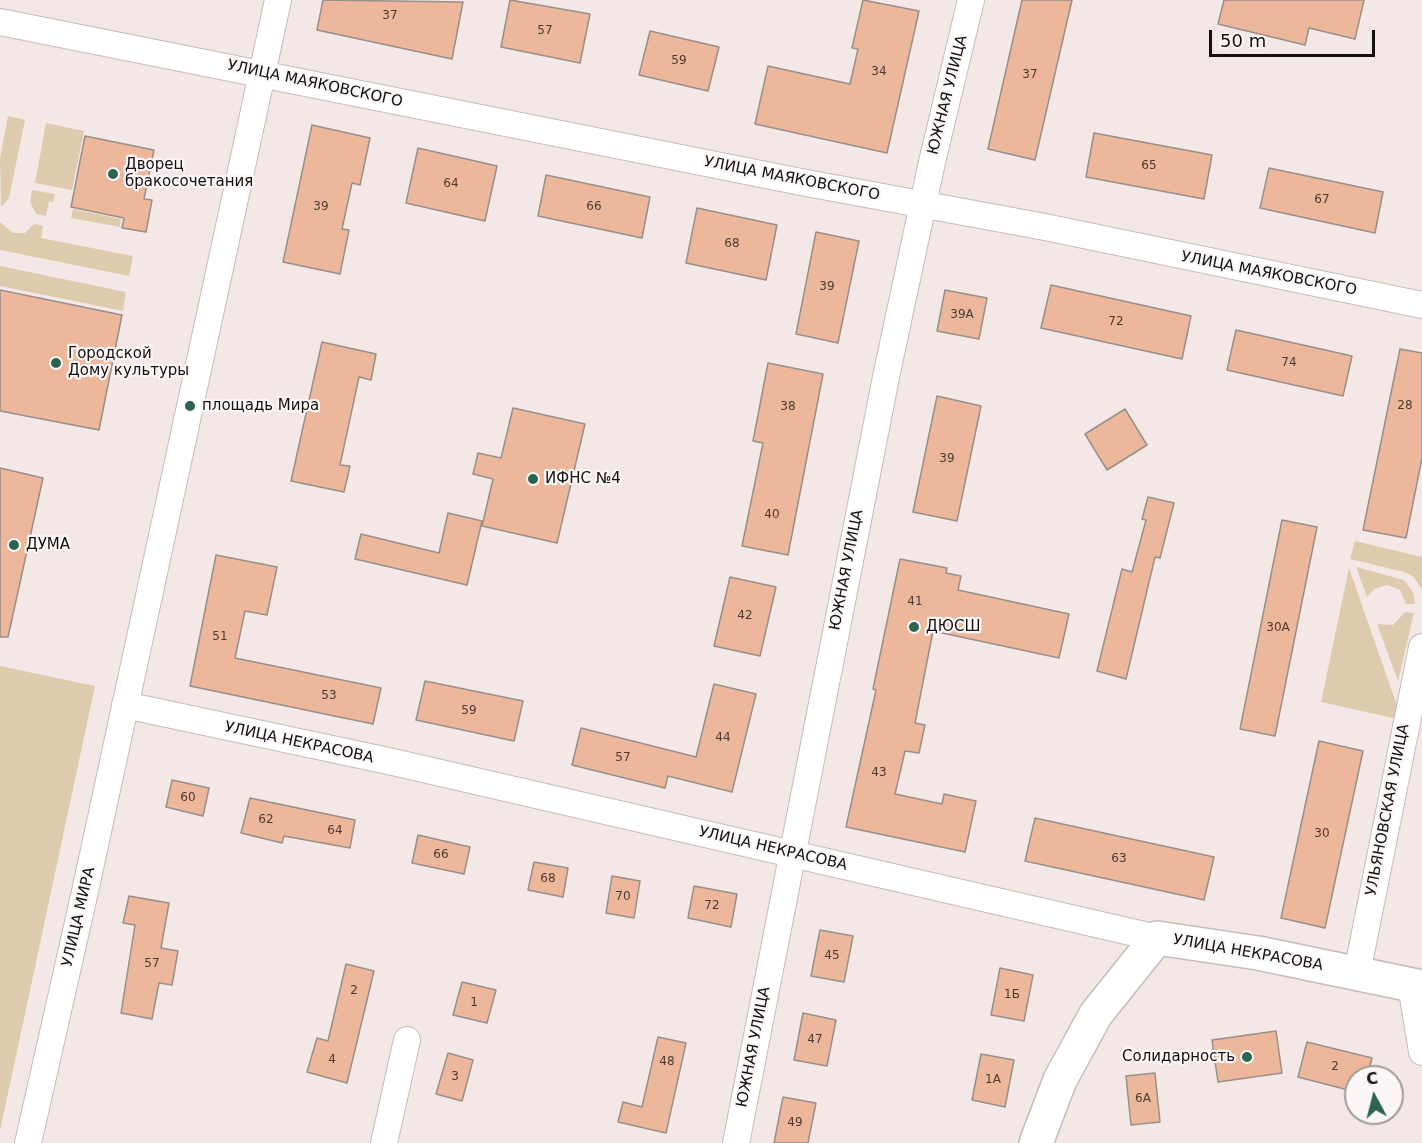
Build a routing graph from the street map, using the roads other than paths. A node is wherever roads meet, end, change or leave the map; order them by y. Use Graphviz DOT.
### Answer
graph roads {
  1 [pos="278,0"];
  2 [pos="971,0"];
  3 [pos="0,22"];
  4 [pos="263,74"];
  5 [pos="922,204"];
  6 [pos="1422,305"];
  7 [pos="1422,647"];
  8 [pos="127,698"];
  9 [pos="791,853"];
  10 [pos="1157,938"];
  11 [pos="1357,973"];
  12 [pos="1417,986"];
  13 [pos="407,1040"];
  14 [pos="1422,1052"];
  15 [pos="28,1143"];
  16 [pos="384,1143"];
  17 [pos="736,1143"];
  18 [pos="1036,1143"];
  1 -- 4 [label="street"];
  2 -- 5 [label="street, ЮЖНАЯ УЛИЦА"];
  3 -- 4 [label="street, УЛИЦА МАЯКОВСКОГО"];
  4 -- 5 [label="street, УЛИЦА МАЯКОВСКОГО"];
  4 -- 8 [label="street, УЛИЦА МИРА"];
  5 -- 6 [label="street, УЛИЦА МАЯКОВСКОГО"];
  5 -- 9 [label="street, ЮЖНАЯ УЛИЦА"];
  7 -- 11 [label="street, УЛЬЯНОВСКАЯ УЛИЦА"];
  8 -- 9 [label="street, УЛИЦА НЕКРАСОВА"];
  8 -- 15 [label="street, УЛИЦА МИРА"];
  9 -- 10 [label="street, УЛИЦА НЕКРАСОВА"];
  9 -- 17 [label="street, ЮЖНАЯ УЛИЦА"];
  10 -- 11 [label="main road, УЛИЦА НЕКРАСОВА"];
  10 -- 18 [label="main road"];
  11 -- 12 [label="main road, УЛИЦА НЕКРАСОВА"];
  12 -- 14 [label="street"];
  13 -- 16 [label="street"];
}
